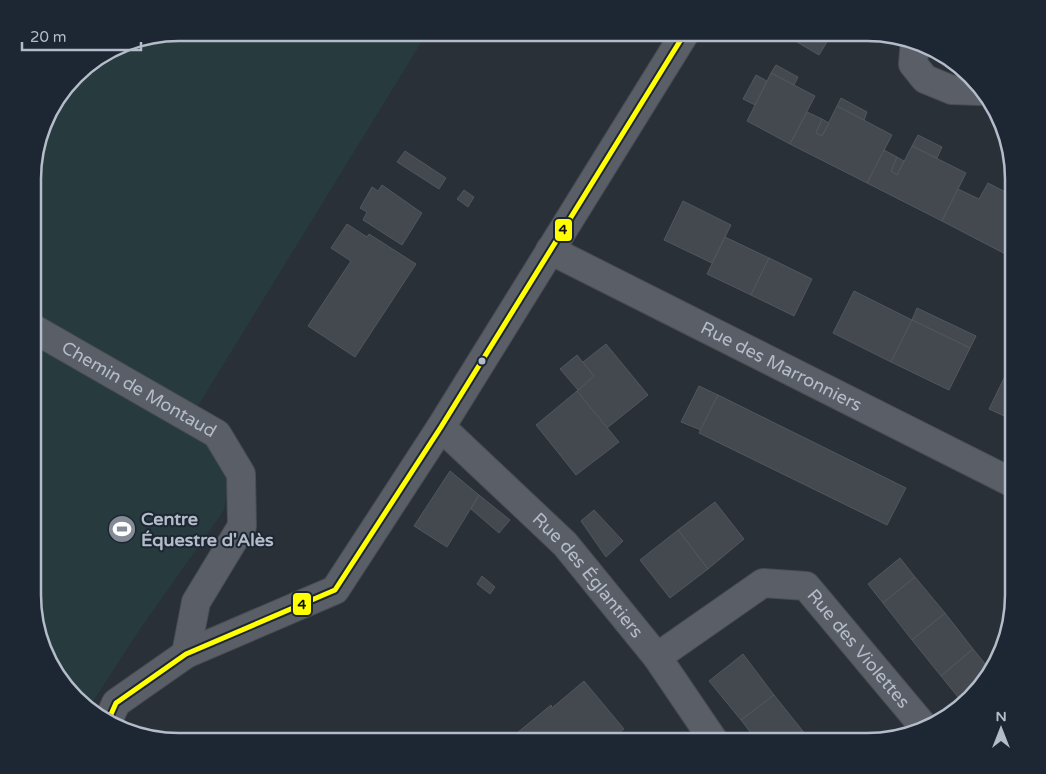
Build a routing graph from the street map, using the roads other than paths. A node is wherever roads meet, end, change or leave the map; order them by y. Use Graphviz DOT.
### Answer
graph roads {
  1 [pos="680,42"];
  2 [pos="914,50"];
  3 [pos="972,91"];
  4 [pos="550,250"];
  5 [pos="41,333"];
  6 [pos="441,426"];
  7 [pos="1004,478"];
  8 [pos="186,654"];
  9 [pos="657,657"];
  10 [pos="111,714"];
  11 [pos="920,722"];
  12 [pos="708,733"];
  1 -- 4 [label="street"];
  2 -- 3 [label="street"];
  4 -- 6 [label="street"];
  4 -- 7 [label="street, Rue des Marronniers"];
  5 -- 8 [label="street, Chemin de Montaud"];
  6 -- 8 [label="street"];
  6 -- 9 [label="street, Rue des Églantiers"];
  8 -- 10 [label="street"];
  9 -- 11 [label="street, Rue des Violettes"];
  9 -- 12 [label="street, Rue des Églantiers"];
}
